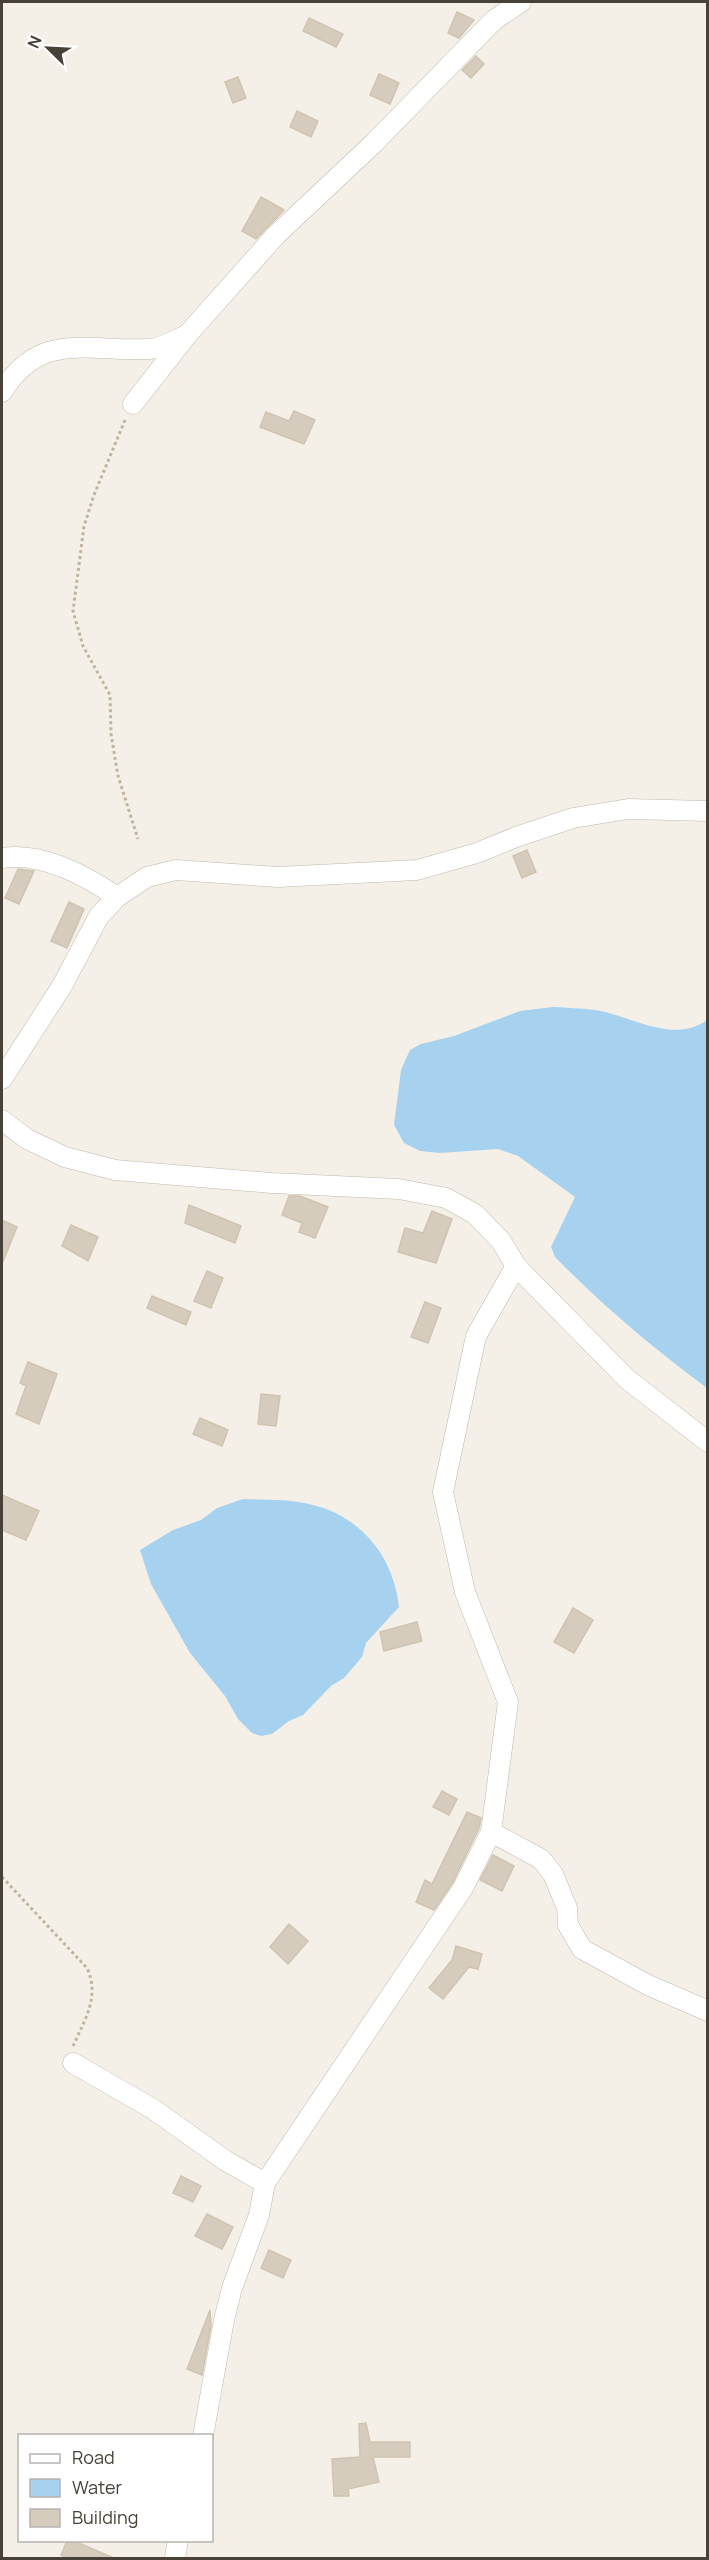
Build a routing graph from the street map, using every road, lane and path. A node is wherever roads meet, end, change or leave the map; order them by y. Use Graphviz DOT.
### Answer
graph roads {
  1 [pos="521,2"];
  2 [pos="187,335"];
  3 [pos="2,392"];
  4 [pos="133,404"];
  5 [pos="708,811"];
  6 [pos="138,839"];
  7 [pos="2,858"];
  8 [pos="117,897"];
  9 [pos="2,1079"];
  10 [pos="2,1120"];
  11 [pos="516,1266"];
  12 [pos="708,1442"];
  13 [pos="490,1832"];
  14 [pos="2,1877"];
  15 [pos="708,2011"];
  16 [pos="73,2063"];
  17 [pos="264,2183"];
  18 [pos="203,2434"];
  19 [pos="178,2542"];
  20 [pos="175,2559"];
  1 -- 2 [label="street"];
  2 -- 3 [label="street"];
  2 -- 4 [label="street"];
  4 -- 6 [label="path"];
  5 -- 8 [label="street"];
  7 -- 8 [label="street"];
  8 -- 9 [label="street"];
  10 -- 11 [label="street"];
  11 -- 12 [label="street"];
  11 -- 13 [label="street"];
  13 -- 15 [label="street"];
  13 -- 17 [label="street"];
  14 -- 16 [label="path"];
  16 -- 17 [label="street"];
  17 -- 18 [label="street"];
  19 -- 20 [label="street"];
}
